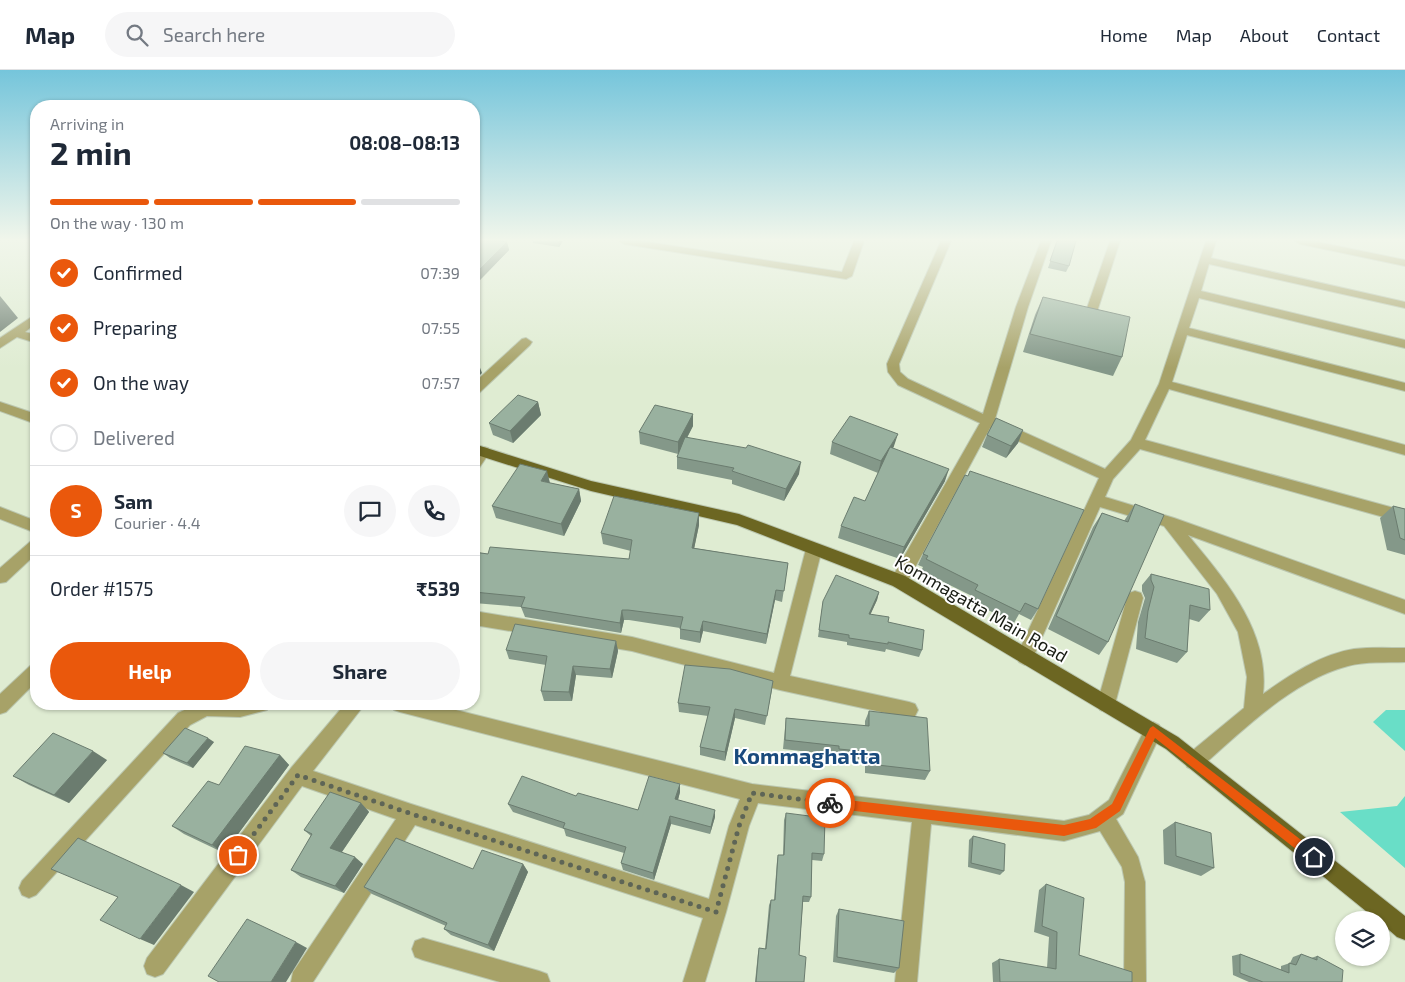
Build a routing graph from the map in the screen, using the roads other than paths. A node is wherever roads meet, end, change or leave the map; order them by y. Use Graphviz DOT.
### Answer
graph roads {
  1 [pos="927,284"];
  2 [pos="1034,284"];
  3 [pos="1101,284"];
  4 [pos="1197,284"];
  5 [pos="1310,284"];
  6 [pos="1194,293"];
  7 [pos="1405,305"];
  8 [pos="1069,317"];
  9 [pos="30,322"];
  10 [pos="1182,330"];
  11 [pos="16,333"];
  12 [pos="30,337"];
  13 [pos="526,342"];
  14 [pos="0,344"];
  15 [pos="1405,344"];
  16 [pos="480,384"];
  17 [pos="1165,384"];
  18 [pos="1405,387"];
  19 [pos="0,406"];
  20 [pos="30,417"];
  21 [pos="988,420"];
  22 [pos="1138,442"];
  23 [pos="1405,450"];
  24 [pos="480,456"];
  25 [pos="1107,476"];
  26 [pos="1096,500"];
  27 [pos="0,513"];
  28 [pos="1405,517"];
  29 [pos="1169,522"];
  30 [pos="30,525"];
  31 [pos="814,549"];
  32 [pos="30,550"];
  33 [pos="0,577"];
  34 [pos="899,581"];
  35 [pos="1135,598"];
  36 [pos="1405,607"];
  37 [pos="480,619"];
  38 [pos="1405,655"];
  39 [pos="1025,657"];
  40 [pos="30,677"];
  41 [pos="780,682"];
  42 [pos="1106,704"];
  43 [pos="0,706"];
  44 [pos="202,710"];
  45 [pos="351,710"];
  46 [pos="424,710"];
  47 [pos="909,710"];
  48 [pos="1252,712"];
  49 [pos="1153,731"];
  50 [pos="1194,761"];
  51 [pos="298,775"];
  52 [pos="752,793"];
  53 [pos="412,814"];
  54 [pos="922,815"];
  55 [pos="1104,816"];
  56 [pos="29,888"];
  57 [pos="716,912"];
  58 [pos="1405,929"];
  59 [pos="424,949"];
  60 [pos="155,966"];
  61 [pos="301,980"];
  62 [pos="539,982"];
  63 [pos="694,982"];
  64 [pos="906,982"];
  65 [pos="1135,982"];
  1 -- 21 [label="street"];
  2 -- 21 [label="street"];
  3 -- 8 [label="street"];
  4 -- 6 [label="street"];
  5 -- 7 [label="street"];
  6 -- 10 [label="street"];
  6 -- 15 [label="street"];
  9 -- 11 [label="street"];
  10 -- 17 [label="street"];
  10 -- 18 [label="street"];
  11 -- 12 [label="street"];
  11 -- 14 [label="street"];
  13 -- 16 [label="street"];
  17 -- 22 [label="street"];
  17 -- 23 [label="street"];
  19 -- 20 [label="street"];
  21 -- 25 [label="street"];
  21 -- 34 [label="street"];
  22 -- 25 [label="street"];
  22 -- 28 [label="street"];
  24 -- 31 [label="main road, Kommagatta Main Road"];
  25 -- 26 [label="street"];
  26 -- 29 [label="street"];
  26 -- 39 [label="street"];
  27 -- 30 [label="street"];
  29 -- 36 [label="street"];
  29 -- 48 [label="street"];
  31 -- 34 [label="main road, Kommagatta Main Road"];
  31 -- 41 [label="street"];
  32 -- 33 [label="street"];
  34 -- 39 [label="main road, Kommagatta Main Road"];
  35 -- 42 [label="street"];
  37 -- 41 [label="street"];
  38 -- 48 [label="street"];
  39 -- 42 [label="main road, Kommagatta Main Road"];
  40 -- 43 [label="street"];
  41 -- 47 [label="street"];
  42 -- 49 [label="main road, Kommagatta Main Road"];
  44 -- 56 [label="street"];
  45 -- 51 [label="street"];
  46 -- 52 [label="street"];
  48 -- 50 [label="street"];
  49 -- 50 [label="main road, Kommagatta Main Road"];
  49 -- 55 [label="street"];
  50 -- 58 [label="main road, Kommagatta Main Road"];
  51 -- 53 [label="street"];
  51 -- 60 [label="street"];
  52 -- 54 [label="street"];
  52 -- 57 [label="street"];
  53 -- 57 [label="street"];
  53 -- 61 [label="street"];
  54 -- 55 [label="street"];
  54 -- 64 [label="street"];
  55 -- 65 [label="street"];
  57 -- 63 [label="street"];
  59 -- 62 [label="street"];
}
